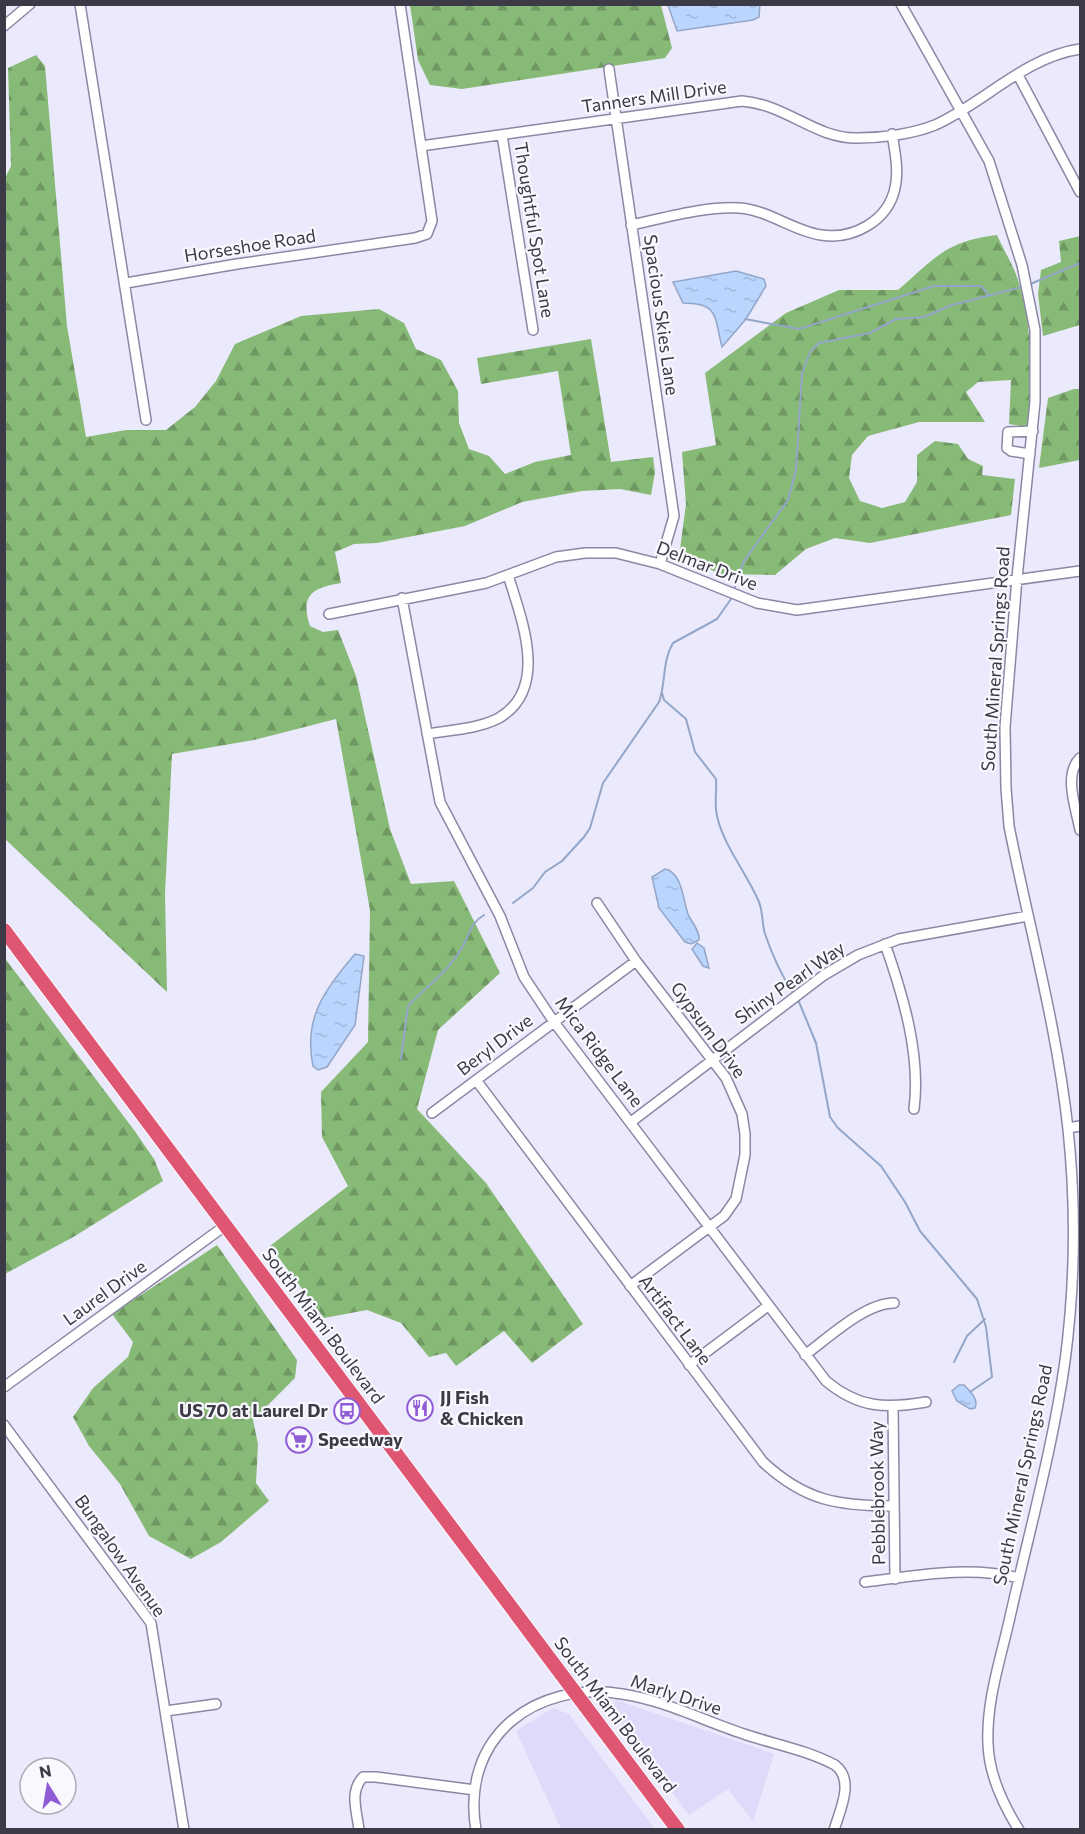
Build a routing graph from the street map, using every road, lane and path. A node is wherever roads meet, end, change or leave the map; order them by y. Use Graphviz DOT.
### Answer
graph roads {
  1 [pos="30,4"];
  2 [pos="80,4"];
  3 [pos="400,4"];
  4 [pos="901,4"];
  5 [pos="4,26"];
  6 [pos="1080,49"];
  7 [pos="609,69"];
  8 [pos="1018,75"];
  9 [pos="962,109"];
  10 [pos="615,118"];
  11 [pos="892,134"];
  12 [pos="502,135"];
  13 [pos="421,146"];
  14 [pos="1080,192"];
  15 [pos="631,225"];
  16 [pos="126,283"];
  17 [pos="533,330"];
  18 [pos="146,420"];
  19 [pos="1033,431"];
  20 [pos="1030,454"];
  21 [pos="660,564"];
  22 [pos="1080,571"];
  23 [pos="508,575"];
  24 [pos="1017,578"];
  25 [pos="402,598"];
  26 [pos="328,614"];
  27 [pos="427,734"];
  28 [pos="1080,758"];
  29 [pos="1080,830"];
  30 [pos="597,903"];
  31 [pos="1028,916"];
  32 [pos="4,930"];
  33 [pos="885,944"];
  34 [pos="636,961"];
  35 [pos="554,1022"];
  36 [pos="712,1059"];
  37 [pos="476,1080"];
  38 [pos="914,1109"];
  39 [pos="432,1113"];
  40 [pos="631,1122"];
  41 [pos="1080,1126"];
  42 [pos="1068,1128"];
  43 [pos="226,1225"];
  44 [pos="710,1229"];
  45 [pos="630,1287"];
  46 [pos="894,1303"];
  47 [pos="768,1306"];
  48 [pos="805,1355"];
  49 [pos="688,1365"];
  50 [pos="4,1388"];
  51 [pos="926,1402"];
  52 [pos="893,1406"];
  53 [pos="4,1425"];
  54 [pos="894,1506"];
  55 [pos="895,1578"];
  56 [pos="1019,1578"];
  57 [pos="865,1582"];
  58 [pos="575,1693"];
  59 [pos="216,1704"];
  60 [pos="166,1711"];
  61 [pos="475,1790"];
  62 [pos="184,1830"];
  63 [pos="359,1830"];
  64 [pos="476,1830"];
  65 [pos="678,1830"];
  66 [pos="834,1830"];
  67 [pos="1019,1830"];
  1 -- 5 [label="street"];
  2 -- 16 [label="street"];
  3 -- 13 [label="street, Horseshoe Road"];
  4 -- 9 [label="street, South Mineral Springs Road"];
  6 -- 8 [label="street, Tanners Mill Drive"];
  7 -- 10 [label="street, Spacious Skies Lane"];
  8 -- 9 [label="street, Tanners Mill Drive"];
  8 -- 14 [label="street"];
  9 -- 11 [label="street, Tanners Mill Drive"];
  9 -- 19 [label="street, South Mineral Springs Road"];
  10 -- 11 [label="street, Tanners Mill Drive"];
  10 -- 12 [label="street, Tanners Mill Drive"];
  10 -- 15 [label="street, Spacious Skies Lane"];
  11 -- 15 [label="street"];
  12 -- 13 [label="street, Tanners Mill Drive"];
  12 -- 17 [label="street, Thoughtful Spot Lane"];
  13 -- 16 [label="street, Horseshoe Road"];
  15 -- 21 [label="street, Spacious Skies Lane"];
  16 -- 18 [label="street"];
  19 -- 20 [label="street, South Mineral Springs Road"];
  19 -- 20 [label="street"];
  20 -- 24 [label="street, South Mineral Springs Road"];
  21 -- 23 [label="street, Delmar Drive"];
  21 -- 24 [label="street, Delmar Drive"];
  22 -- 24 [label="street, Delmar Drive"];
  23 -- 25 [label="street, Delmar Drive"];
  23 -- 27 [label="street"];
  24 -- 31 [label="street, South Mineral Springs Road"];
  25 -- 26 [label="street, Delmar Drive"];
  25 -- 27 [label="street, Mica Ridge Lane"];
  27 -- 35 [label="street, Mica Ridge Lane"];
  28 -- 29 [label="street"];
  30 -- 34 [label="street, Gypsum Drive"];
  31 -- 33 [label="street, Shiny Pearl Way"];
  31 -- 42 [label="street, South Mineral Springs Road"];
  32 -- 43 [label="highway, South Miami Boulevard"];
  33 -- 36 [label="street, Shiny Pearl Way"];
  33 -- 38 [label="street"];
  34 -- 35 [label="street, Beryl Drive"];
  34 -- 36 [label="street, Gypsum Drive"];
  35 -- 37 [label="street, Beryl Drive"];
  35 -- 40 [label="street, Mica Ridge Lane"];
  36 -- 40 [label="street, Shiny Pearl Way"];
  36 -- 44 [label="street, Gypsum Drive"];
  37 -- 39 [label="street, Beryl Drive"];
  37 -- 45 [label="street, Artifact Lane"];
  40 -- 44 [label="street, Mica Ridge Lane"];
  41 -- 42 [label="street"];
  42 -- 56 [label="street, South Mineral Springs Road"];
  43 -- 50 [label="street, Laurel Drive"];
  43 -- 58 [label="highway, South Miami Boulevard"];
  44 -- 45 [label="street, Gypsum Drive"];
  44 -- 47 [label="street, Mica Ridge Lane"];
  45 -- 49 [label="street, Artifact Lane"];
  46 -- 48 [label="street"];
  47 -- 48 [label="street, Mica Ridge Lane"];
  47 -- 49 [label="street"];
  48 -- 52 [label="street, Mica Ridge Lane"];
  49 -- 54 [label="street, Artifact Lane"];
  51 -- 52 [label="street, Mica Ridge Lane"];
  52 -- 54 [label="street, Pebblebrook Way"];
  53 -- 60 [label="street, Bungalow Avenue"];
  54 -- 55 [label="street, Pebblebrook Way"];
  55 -- 56 [label="street"];
  55 -- 57 [label="street"];
  56 -- 67 [label="street, South Mineral Springs Road"];
  58 -- 61 [label="street, Marly Drive"];
  58 -- 65 [label="highway, South Miami Boulevard"];
  58 -- 66 [label="street, Marly Drive"];
  59 -- 60 [label="street"];
  60 -- 62 [label="street, Bungalow Avenue"];
  61 -- 63 [label="street"];
  61 -- 64 [label="street, Marly Drive"];
}
